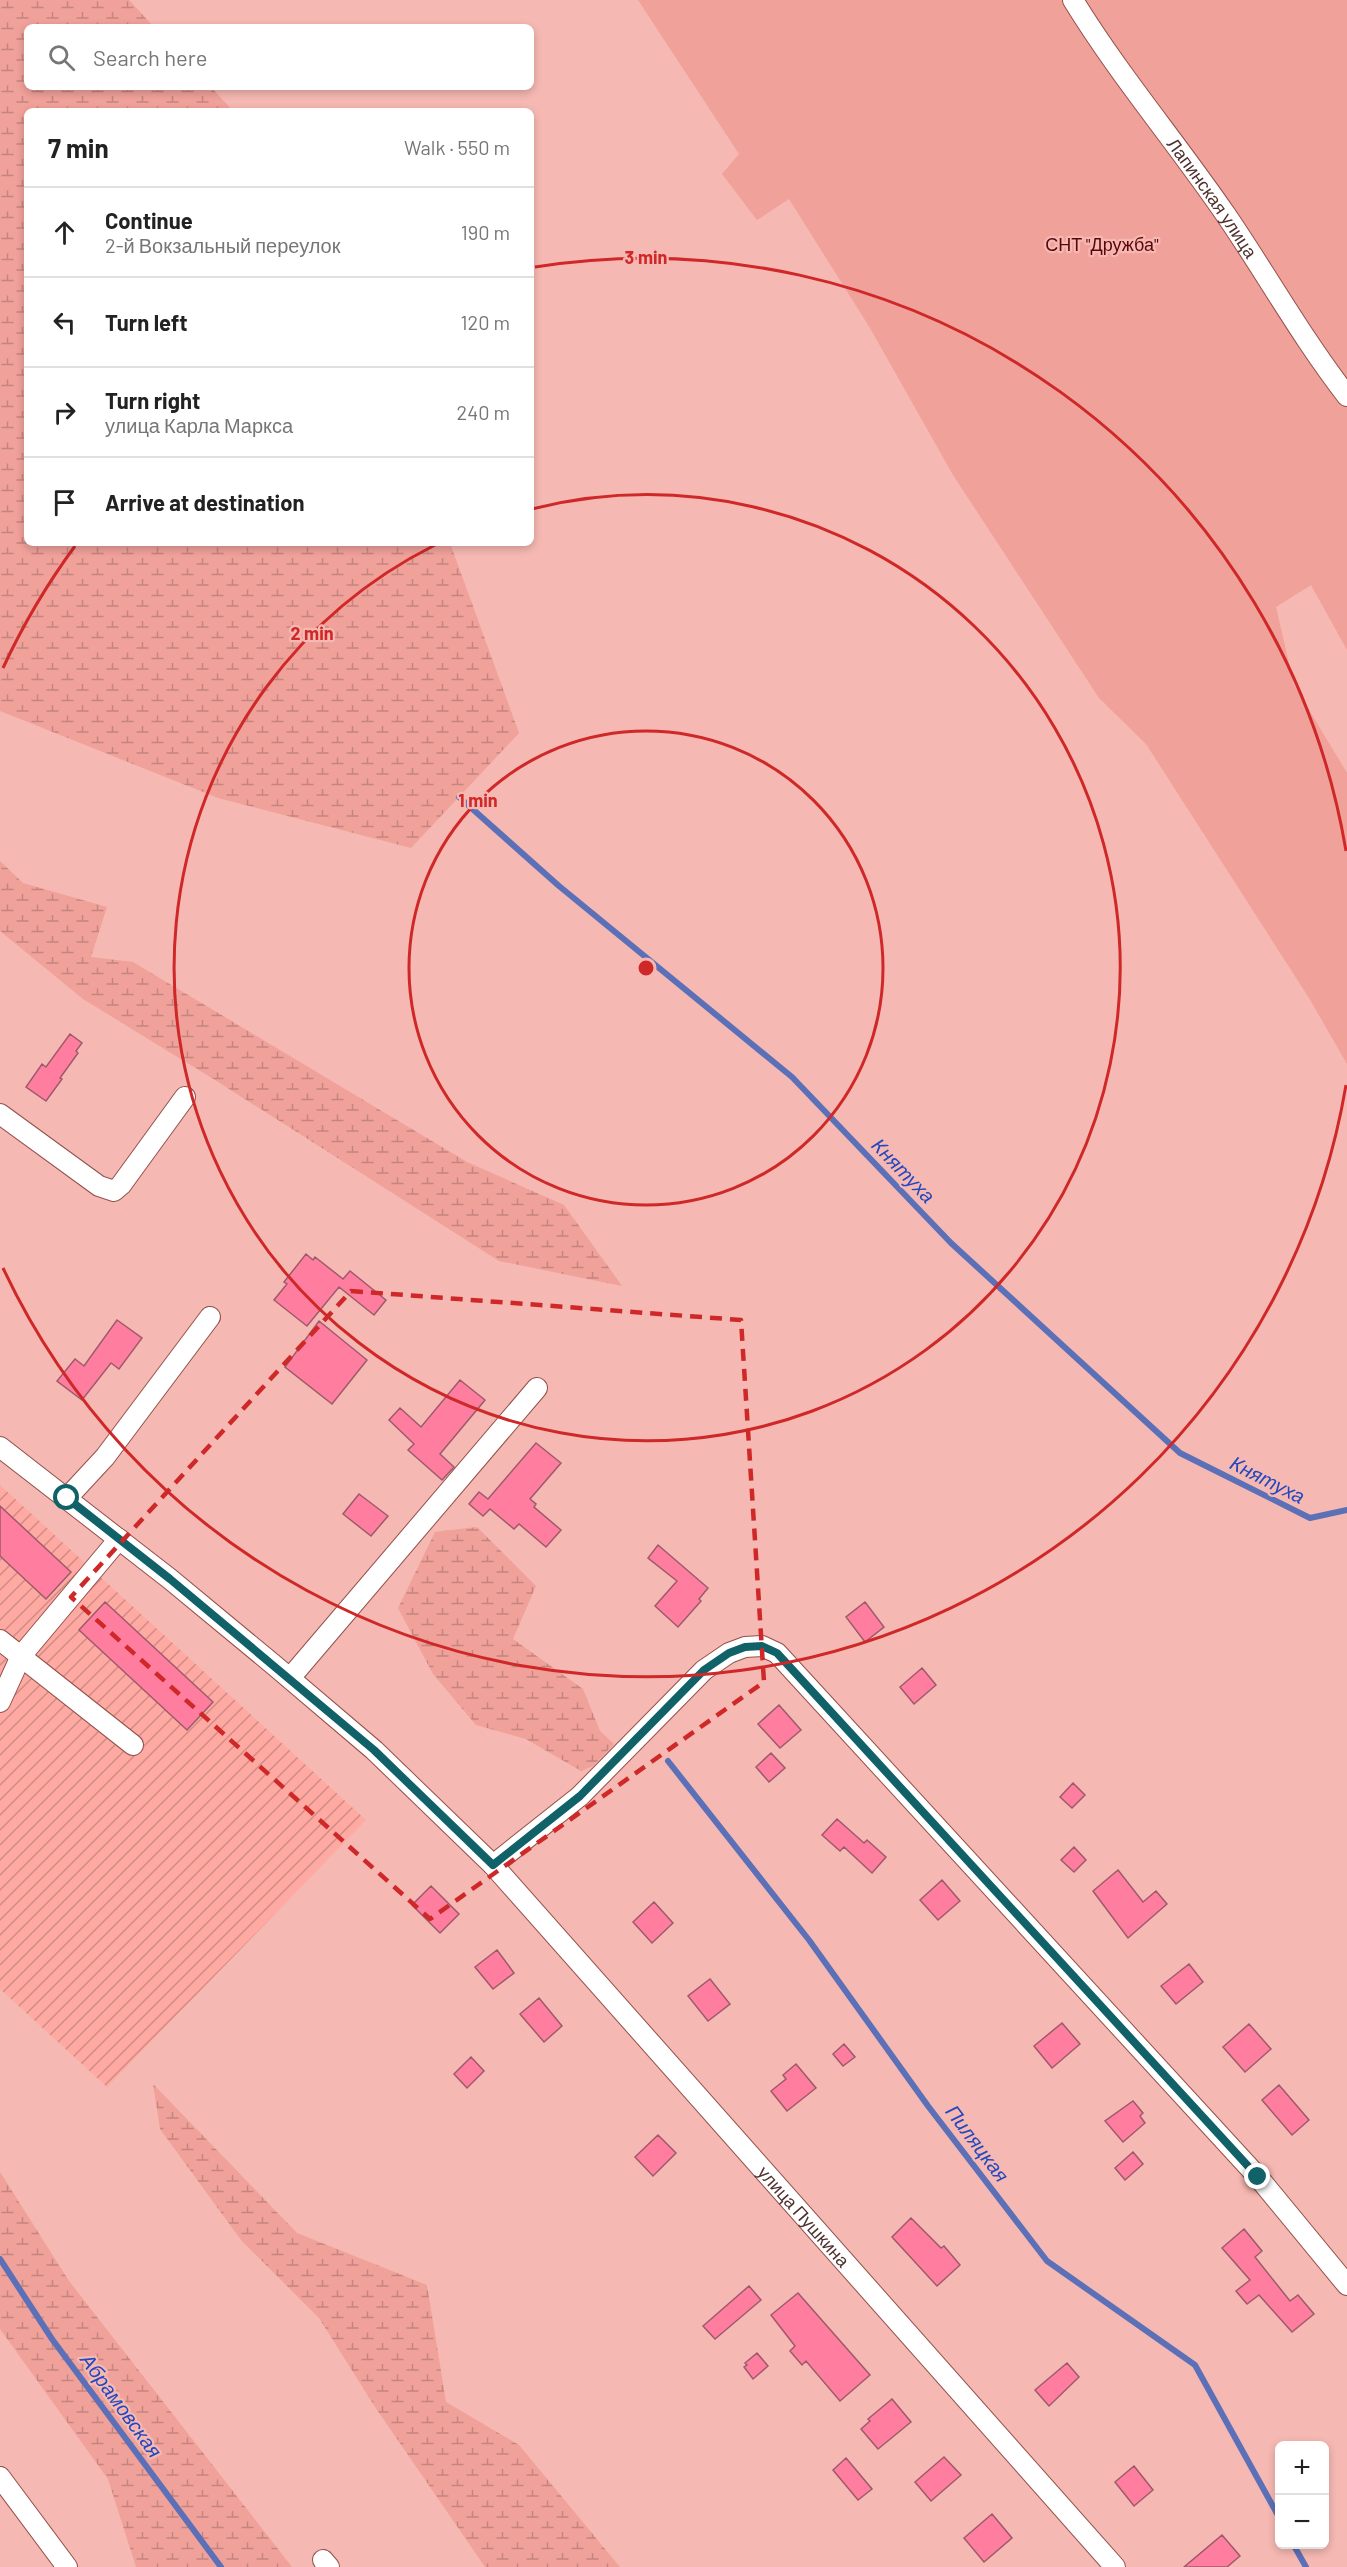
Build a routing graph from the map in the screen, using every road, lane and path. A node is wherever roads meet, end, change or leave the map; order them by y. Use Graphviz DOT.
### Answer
graph roads {
  1 [pos="1073,0"];
  2 [pos="1347,396"];
  3 [pos="185,1097"];
  4 [pos="0,1114"];
  5 [pos="210,1317"];
  6 [pos="537,1388"];
  7 [pos="0,1447"];
  8 [pos="67,1498"];
  9 [pos="119,1539"];
  10 [pos="0,1640"];
  11 [pos="21,1656"];
  12 [pos="290,1678"];
  13 [pos="0,1702"];
  14 [pos="133,1745"];
  15 [pos="493,1865"];
  16 [pos="1347,2285"];
  17 [pos="0,2477"];
  18 [pos="67,2567"];
  19 [pos="1115,2567"];
  1 -- 2 [label="street, Лапинская улица"];
  3 -- 4 [label="street"];
  5 -- 8 [label="street"];
  6 -- 12 [label="street"];
  7 -- 8 [label="street, улица Пушкина"];
  8 -- 9 [label="street, улица Пушкина"];
  9 -- 11 [label="street"];
  9 -- 12 [label="street, улица Пушкина"];
  10 -- 11 [label="street"];
  11 -- 13 [label="street"];
  11 -- 14 [label="street"];
  12 -- 15 [label="street, улица Пушкина"];
  15 -- 16 [label="street"];
  15 -- 19 [label="street, улица Пушкина"];
  17 -- 18 [label="street"];
}
